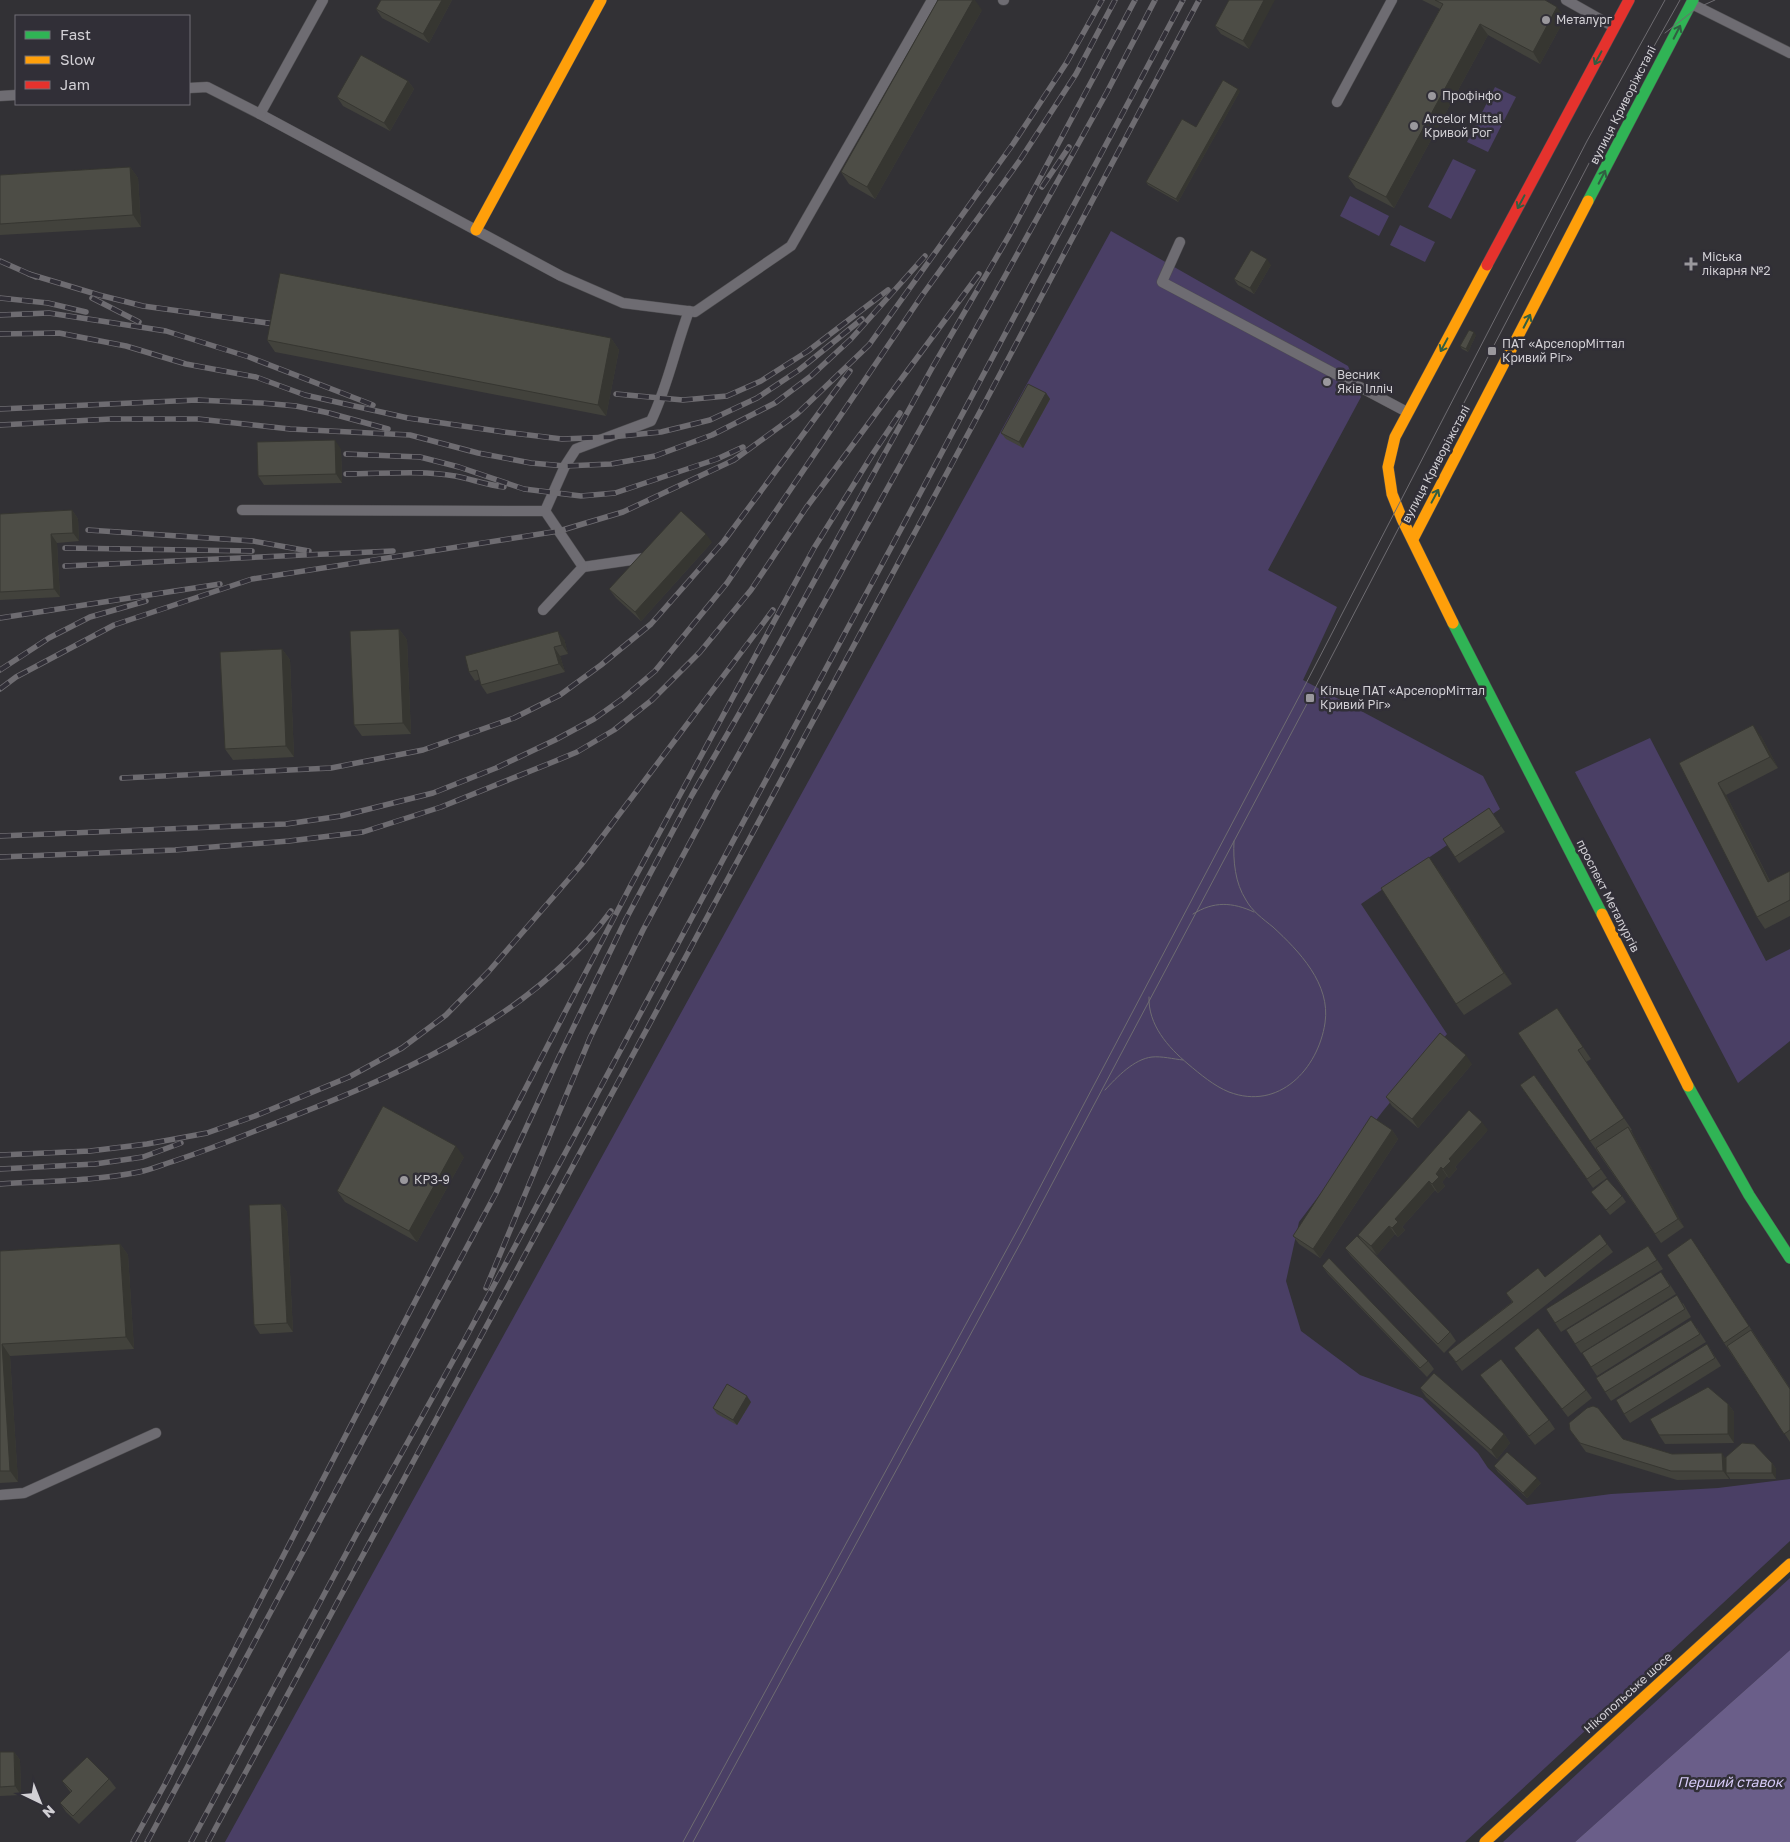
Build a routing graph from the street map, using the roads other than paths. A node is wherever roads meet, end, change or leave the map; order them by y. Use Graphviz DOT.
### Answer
graph roads {
  1 [pos="323,0"];
  2 [pos="601,0"];
  3 [pos="932,0"];
  4 [pos="1392,0"];
  5 [pos="1566,0"];
  6 [pos="1629,0"];
  7 [pos="1692,2"];
  8 [pos="1614,27"];
  9 [pos="1790,52"];
  10 [pos="190,88"];
  11 [pos="15,95"];
  12 [pos="0,96"];
  13 [pos="1337,102"];
  14 [pos="260,114"];
  15 [pos="476,230"];
  16 [pos="1180,242"];
  17 [pos="689,311"];
  18 [pos="1408,413"];
  19 [pos="242,510"];
  20 [pos="545,511"];
  21 [pos="1412,539"];
  22 [pos="645,558"];
  23 [pos="583,567"];
  24 [pos="543,610"];
  25 [pos="1790,1258"];
  26 [pos="156,1432"];
  27 [pos="0,1494"];
  28 [pos="1790,1564"];
  29 [pos="1485,1842"];
  1 -- 14 [label="lane"];
  2 -- 15 [label="main road"];
  3 -- 17 [label="lane"];
  4 -- 13 [label="lane"];
  5 -- 8 [label="lane"];
  6 -- 8 [label="main road, вулиця Криворіжсталі"];
  7 -- 9 [label="lane"];
  21 -- 7 [label="main road, вулиця Криворіжсталі, one-way"];
  8 -- 18 [label="main road, вулиця Криворіжсталі, one-way"];
  10 -- 14 [label="lane"];
  11 -- 12 [label="lane"];
  14 -- 15 [label="lane"];
  15 -- 17 [label="lane"];
  16 -- 18 [label="lane"];
  17 -- 20 [label="lane"];
  18 -- 21 [label="main road, вулиця Криворіжсталі"];
  19 -- 20 [label="lane"];
  20 -- 23 [label="lane"];
  21 -- 25 [label="main road, проспект Металургів"];
  22 -- 23 [label="lane"];
  23 -- 24 [label="lane"];
  26 -- 27 [label="lane"];
  28 -- 29 [label="main road, Нікопольське шосе"];
}
